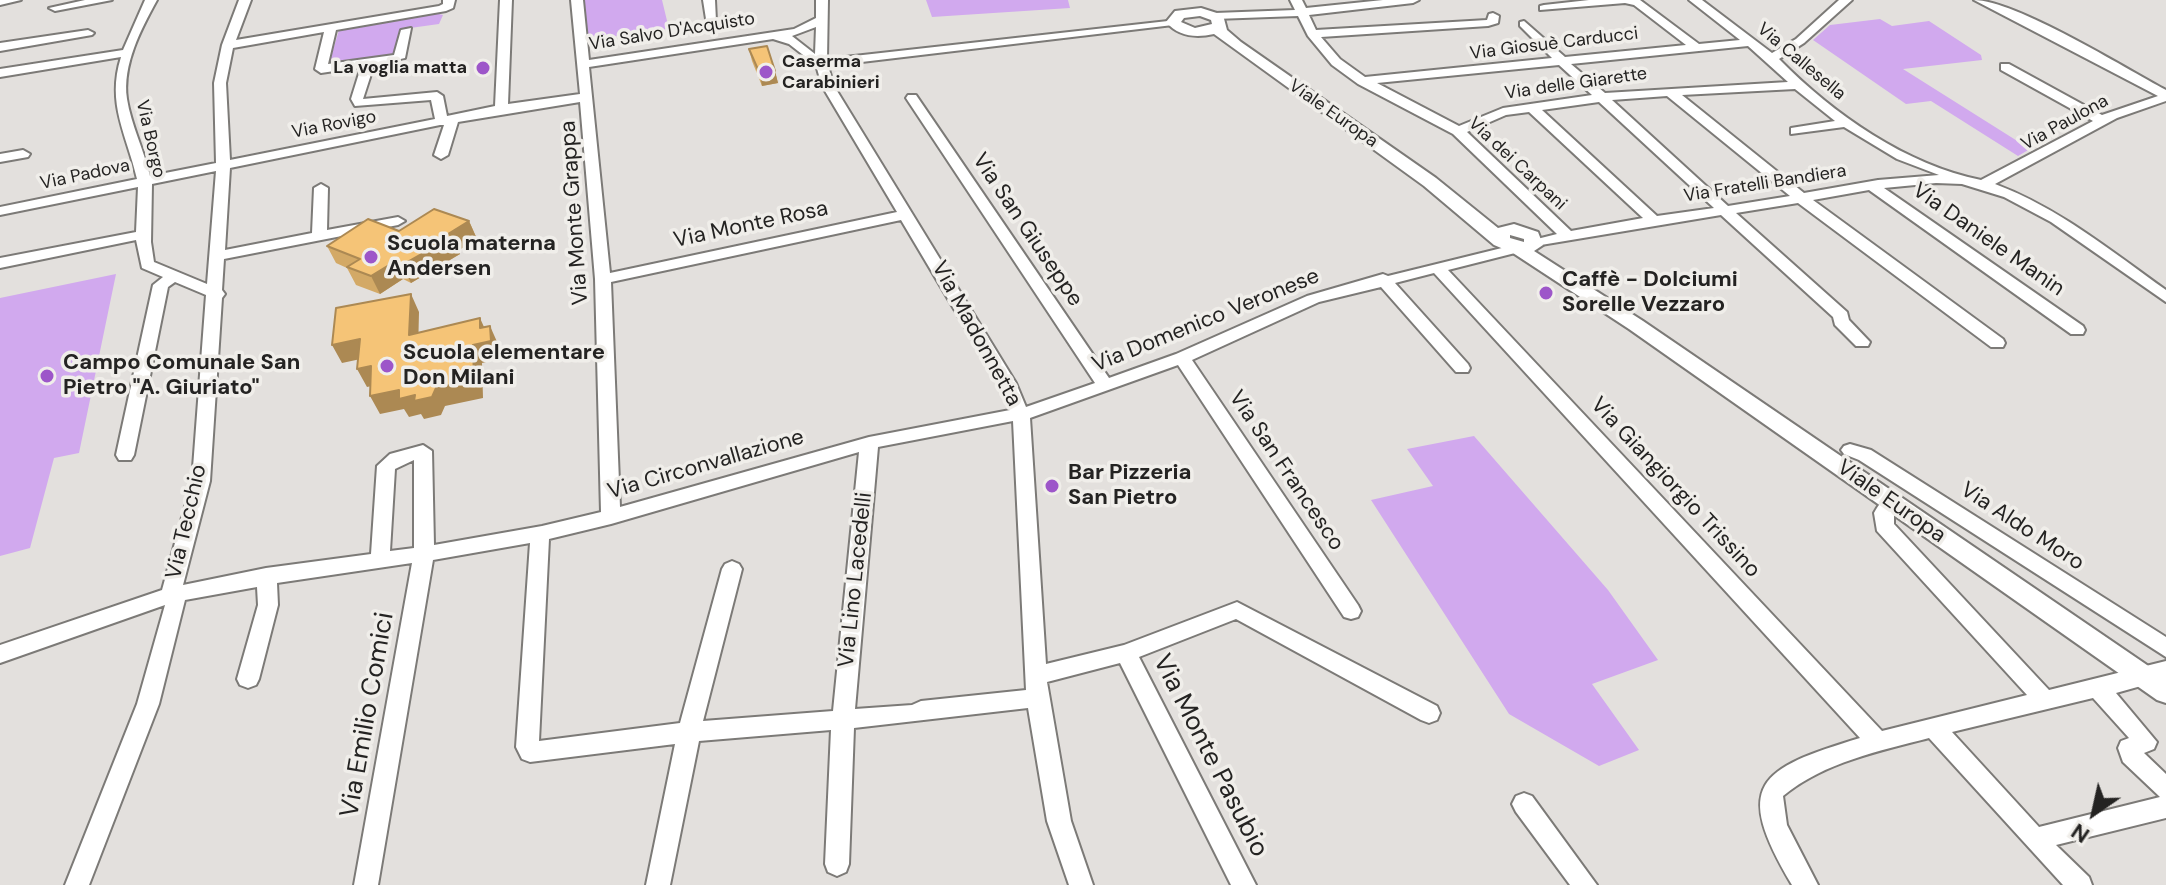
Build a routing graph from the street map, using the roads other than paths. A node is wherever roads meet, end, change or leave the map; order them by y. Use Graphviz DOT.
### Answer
graph roads {
  1 [pos="15,0"];
  2 [pos="106,0"];
  3 [pos="151,0"];
  4 [pos="245,0"];
  5 [pos="449,0"];
  6 [pos="506,0"];
  7 [pos="577,0"];
  8 [pos="709,0"];
  9 [pos="822,0"];
  10 [pos="1413,0"];
  11 [pos="1625,0"];
  12 [pos="1695,0"];
  13 [pos="1846,0"];
  14 [pos="1980,0"];
  15 [pos="0,2"];
  16 [pos="55,8"];
  17 [pos="1544,8"];
  18 [pos="1297,9"];
  19 [pos="1493,16"];
  20 [pos="1179,17"];
  21 [pos="1212,18"];
  22 [pos="712,19"];
  23 [pos="821,20"];
  24 [pos="1251,21"];
  25 [pos="1524,24"];
  26 [pos="331,26"];
  27 [pos="407,30"];
  28 [pos="88,33"];
  29 [pos="1312,34"];
  30 [pos="793,35"];
  31 [pos="819,40"];
  32 [pos="1751,42"];
  33 [pos="1233,43"];
  34 [pos="16,44"];
  35 [pos="228,45"];
  36 [pos="0,47"];
  37 [pos="1696,47"];
  38 [pos="130,52"];
  39 [pos="1772,58"];
  40 [pos="1561,60"];
  41 [pos="369,62"];
  42 [pos="821,63"];
  43 [pos="581,65"];
  44 [pos="2005,67"];
  45 [pos="3,73"];
  46 [pos="1362,81"];
  47 [pos="1798,85"];
  48 [pos="1669,91"];
  49 [pos="2166,96"];
  50 [pos="588,97"];
  51 [pos="912,98"];
  52 [pos="1603,99"];
  53 [pos="1532,108"];
  54 [pos="501,109"];
  55 [pos="2101,120"];
  56 [pos="447,121"];
  57 [pos="1846,123"];
  58 [pos="1458,131"];
  59 [pos="1796,131"];
  60 [pos="23,154"];
  61 [pos="441,155"];
  62 [pos="0,158"];
  63 [pos="223,165"];
  64 [pos="1931,175"];
  65 [pos="145,181"];
  66 [pos="1978,183"];
  67 [pos="1874,187"];
  68 [pos="321,188"];
  69 [pos="1802,199"];
  70 [pos="0,211"];
  71 [pos="1726,211"];
  72 [pos="907,214"];
  73 [pos="398,221"];
  74 [pos="1655,222"];
  75 [pos="319,234"];
  76 [pos="141,235"];
  77 [pos="1570,238"];
  78 [pos="1515,242"];
  79 [pos="218,256"];
  80 [pos="0,263"];
  81 [pos="1437,267"];
  82 [pos="173,277"];
  83 [pos="603,279"];
  84 [pos="1383,279"];
  85 [pos="217,294"];
  86 [pos="2166,297"];
  87 [pos="2077,330"];
  88 [pos="1862,342"];
  89 [pos="1997,343"];
  90 [pos="1182,358"];
  91 [pos="1462,368"];
  92 [pos="1106,386"];
  93 [pos="1021,415"];
  94 [pos="1000,416"];
  95 [pos="869,443"];
  96 [pos="1850,450"];
  97 [pos="125,455"];
  98 [pos="1892,503"];
  99 [pos="611,517"];
  100 [pos="540,533"];
  101 [pos="424,554"];
  102 [pos="380,560"];
  103 [pos="732,569"];
  104 [pos="266,576"];
  105 [pos="170,596"];
  106 [pos="1351,611"];
  107 [pos="2166,648"];
  108 [pos="1126,653"];
  109 [pos="0,654"];
  110 [pos="2156,674"];
  111 [pos="1037,675"];
  112 [pos="248,679"];
  113 [pos="2099,689"];
  114 [pos="2166,692"];
  115 [pos="1037,698"];
  116 [pos="2044,699"];
  117 [pos="1429,713"];
  118 [pos="843,718"];
  119 [pos="1934,727"];
  120 [pos="689,732"];
  121 [pos="1879,743"];
  122 [pos="2166,789"];
  123 [pos="1524,804"];
  124 [pos="2166,807"];
  125 [pos="2034,839"];
  126 [pos="837,864"];
  127 [pos="77,885"];
  128 [pos="366,885"];
  129 [pos="658,885"];
  130 [pos="1081,885"];
  131 [pos="1244,885"];
  132 [pos="1585,885"];
  133 [pos="1806,885"];
  134 [pos="2080,885"];
  1 -- 15 [label="street"];
  2 -- 16 [label="street"];
  3 -- 38 [label="street, Via Borgo"];
  4 -- 35 [label="street, Via Tecchio"];
  5 -- 26 [label="street"];
  6 -- 54 [label="street"];
  7 -- 43 [label="street, Via Monte Grappa"];
  8 -- 22 [label="street"];
  9 -- 23 [label="street, Via Madonnetta"];
  10 -- 18 [label="street"];
  11 -- 17 [label="street"];
  11 -- 37 [label="street"];
  12 -- 32 [label="street, Via Callesella"];
  13 -- 39 [label="street"];
  14 -- 49 [label="street"];
  18 -- 21 [label="street"];
  18 -- 24 [label="street"];
  18 -- 29 [label="street, Via dei Carpani"];
  19 -- 29 [label="street"];
  20 -- 21 [label="main road"];
  20 -- 21 [label="main road"];
  20 -- 33 [label="main road, Viale Europa"];
  20 -- 42 [label="street"];
  21 -- 24 [label="street"];
  21 -- 33 [label="main road, Viale Europa"];
  23 -- 30 [label="street"];
  23 -- 31 [label="street, Via Madonnetta"];
  24 -- 33 [label="street"];
  25 -- 40 [label="street"];
  26 -- 35 [label="street"];
  26 -- 41 [label="street"];
  27 -- 41 [label="street"];
  28 -- 34 [label="street"];
  29 -- 46 [label="street, Via dei Carpani"];
  30 -- 31 [label="street, Via Salvo D'Acquisto"];
  30 -- 42 [label="street"];
  30 -- 43 [label="street, Via Salvo D'Acquisto"];
  31 -- 42 [label="street, Via Madonnetta"];
  32 -- 37 [label="street, Via Giosuè Carducci"];
  32 -- 39 [label="street, Via Callesella"];
  33 -- 78 [label="main road, Viale Europa"];
  34 -- 36 [label="street"];
  34 -- 45 [label="street"];
  35 -- 63 [label="street, Via Tecchio"];
  37 -- 40 [label="street, Via Giosuè Carducci"];
  38 -- 45 [label="street"];
  38 -- 65 [label="street, Via Borgo"];
  39 -- 47 [label="street, Via Callesella"];
  40 -- 46 [label="street, Via Giosuè Carducci"];
  40 -- 52 [label="street"];
  41 -- 56 [label="street"];
  42 -- 72 [label="street, Via Madonnetta"];
  43 -- 50 [label="street, Via Monte Grappa"];
  44 -- 55 [label="street"];
  46 -- 58 [label="street, Via dei Carpani"];
  47 -- 48 [label="street, Via delle Giarette"];
  47 -- 57 [label="street, Via Callesella"];
  48 -- 52 [label="street, Via delle Giarette"];
  48 -- 69 [label="street"];
  49 -- 55 [label="street, Via Paulona"];
  50 -- 54 [label="street, Via Rovigo"];
  50 -- 83 [label="street, Via Monte Grappa"];
  51 -- 92 [label="street, Via San Giuseppe"];
  52 -- 53 [label="street, Via delle Giarette"];
  52 -- 71 [label="street"];
  53 -- 58 [label="street, Via delle Giarette"];
  53 -- 74 [label="street"];
  54 -- 56 [label="street, Via Rovigo"];
  55 -- 66 [label="street, Via Paulona"];
  56 -- 61 [label="street"];
  56 -- 63 [label="street, Via Rovigo"];
  57 -- 59 [label="street, Via Callesella"];
  57 -- 64 [label="street, Via Callesella"];
  58 -- 77 [label="street, Via dei Carpani"];
  60 -- 62 [label="street"];
  63 -- 65 [label="street, Via Padova"];
  63 -- 79 [label="street, Via Tecchio"];
  64 -- 66 [label="street, Via Fratelli Bandiera"];
  64 -- 67 [label="street, Via Fratelli Bandiera"];
  65 -- 70 [label="street, Via Padova"];
  65 -- 76 [label="street, Via Borgo"];
  66 -- 86 [label="street"];
  67 -- 69 [label="street, Via Fratelli Bandiera"];
  67 -- 87 [label="street, Via Daniele Manin"];
  68 -- 75 [label="street"];
  69 -- 71 [label="street, Via Fratelli Bandiera"];
  69 -- 89 [label="street"];
  71 -- 74 [label="street, Via Fratelli Bandiera"];
  71 -- 88 [label="street"];
  72 -- 83 [label="street, Via Monte Rosa"];
  72 -- 93 [label="street, Via Madonnetta"];
  73 -- 75 [label="street"];
  74 -- 77 [label="street, Via Fratelli Bandiera"];
  75 -- 79 [label="street"];
  76 -- 80 [label="street"];
  76 -- 82 [label="street, Via Borgo"];
  77 -- 78 [label="street, Via Fratelli Bandiera"];
  78 -- 81 [label="street, Via Domenico Veronese"];
  78 -- 98 [label="main road, Viale Europa"];
  79 -- 85 [label="street, Via Tecchio"];
  81 -- 84 [label="street, Via Domenico Veronese"];
  81 -- 121 [label="street, Via Giangiorgio Trissino"];
  82 -- 85 [label="street, Via Borgo"];
  82 -- 97 [label="street"];
  83 -- 99 [label="street, Via Monte Grappa"];
  84 -- 90 [label="street, Via Domenico Veronese"];
  84 -- 91 [label="street"];
  85 -- 105 [label="street, Via Tecchio"];
  90 -- 92 [label="street, Via Domenico Veronese"];
  90 -- 106 [label="street, Via San Francesco"];
  92 -- 93 [label="street, Via Domenico Veronese"];
  93 -- 94 [label="street, Via Domenico Veronese"];
  93 -- 111 [label="street, Via Madonnetta"];
  94 -- 95 [label="street, Via Circonvallazione"];
  95 -- 99 [label="street, Via Circonvallazione"];
  95 -- 118 [label="street, Via Lino Lacedelli"];
  96 -- 107 [label="street, Via Aldo Moro"];
  98 -- 110 [label="main road, Viale Europa"];
  98 -- 116 [label="street"];
  99 -- 100 [label="street, Via Circonvallazione"];
  100 -- 101 [label="street, Via Circonvallazione"];
  100 -- 120 [label="street"];
  101 -- 102 [label="street, Via Circonvallazione"];
  101 -- 102 [label="street"];
  101 -- 128 [label="street, Via Emilio Comici"];
  102 -- 104 [label="street, Via Circonvallazione"];
  103 -- 120 [label="street"];
  104 -- 105 [label="street, Via Circonvallazione"];
  104 -- 112 [label="street"];
  105 -- 109 [label="street, Via Circonvallazione"];
  105 -- 127 [label="street, Via Tecchio"];
  108 -- 111 [label="street, Via Monte Pasubio"];
  108 -- 117 [label="street, Via Monte Pasubio"];
  108 -- 131 [label="street, Via Monte Pasubio"];
  110 -- 113 [label="street"];
  110 -- 114 [label="main road, Viale Europa"];
  111 -- 115 [label="street, Via Madonnetta"];
  113 -- 116 [label="street"];
  113 -- 122 [label="street"];
  115 -- 118 [label="street"];
  115 -- 130 [label="street, Via Madonnetta"];
  116 -- 119 [label="street"];
  118 -- 120 [label="street"];
  118 -- 126 [label="street, Via Lino Lacedelli"];
  119 -- 121 [label="street"];
  119 -- 125 [label="street"];
  120 -- 129 [label="street"];
  121 -- 133 [label="street"];
  123 -- 132 [label="street"];
  124 -- 125 [label="street"];
  125 -- 134 [label="street"];
}
